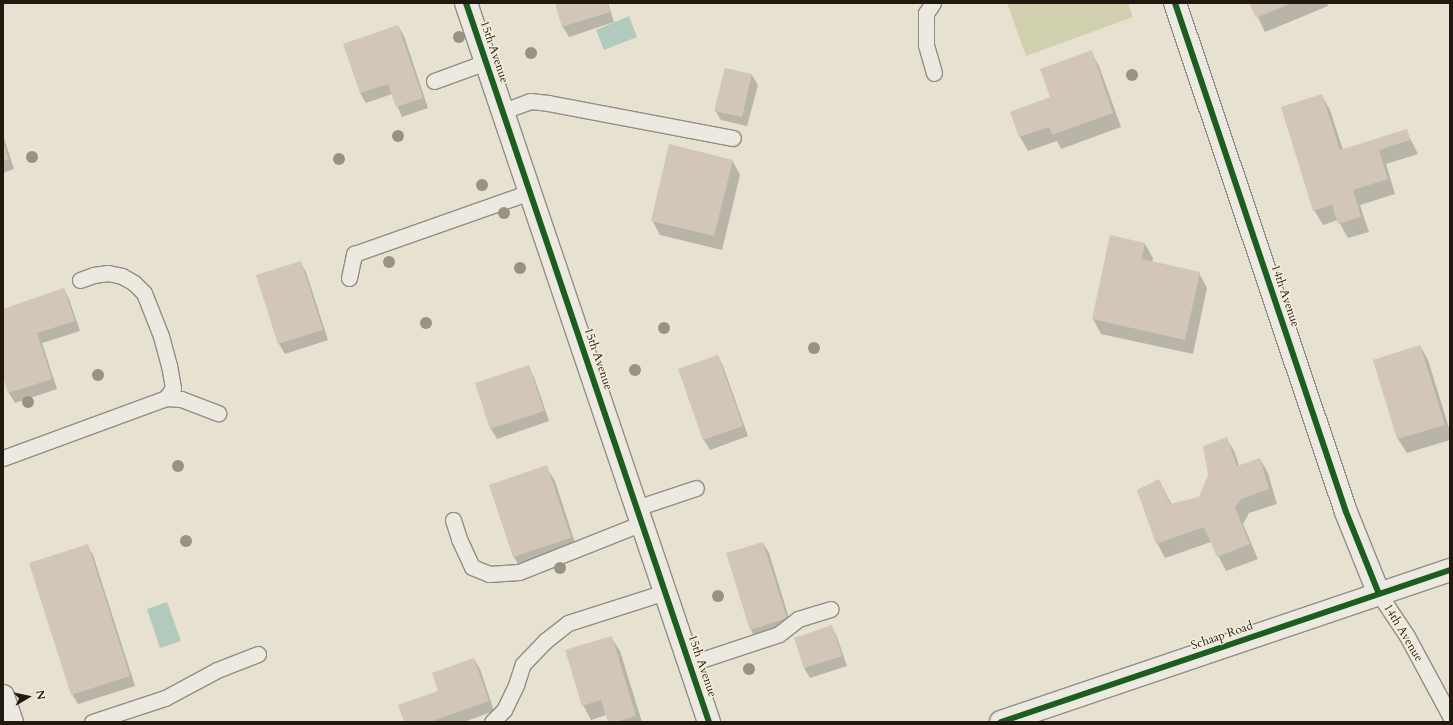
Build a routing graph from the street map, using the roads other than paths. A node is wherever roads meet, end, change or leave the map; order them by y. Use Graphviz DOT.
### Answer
graph roads {
  1 [pos="466,3"];
  2 [pos="933,3"];
  3 [pos="1175,3"];
  4 [pos="486,62"];
  5 [pos="934,73"];
  6 [pos="434,81"];
  7 [pos="503,111"];
  8 [pos="733,138"];
  9 [pos="530,192"];
  10 [pos="349,278"];
  11 [pos="80,280"];
  12 [pos="166,398"];
  13 [pos="218,413"];
  14 [pos="3,458"];
  15 [pos="696,488"];
  16 [pos="639,515"];
  17 [pos="453,520"];
  18 [pos="1450,570"];
  19 [pos="665,592"];
  20 [pos="1379,594"];
  21 [pos="830,609"];
  22 [pos="258,654"];
  23 [pos="689,664"];
  24 [pos="3,696"];
  25 [pos="1450,716"];
  26 [pos="12,722"];
  27 [pos="92,722"];
  28 [pos="492,722"];
  29 [pos="709,722"];
  30 [pos="1001,722"];
  1 -- 4 [label="street, 15th Avenue"];
  2 -- 5 [label="lane"];
  3 -- 20 [label="street, 14th Avenue"];
  4 -- 6 [label="lane"];
  4 -- 7 [label="street, 15th Avenue"];
  7 -- 8 [label="lane"];
  7 -- 9 [label="street, 15th Avenue"];
  9 -- 10 [label="lane"];
  9 -- 16 [label="street, 15th Avenue"];
  11 -- 12 [label="lane"];
  12 -- 13 [label="lane"];
  12 -- 14 [label="lane"];
  15 -- 16 [label="lane"];
  16 -- 17 [label="lane"];
  16 -- 19 [label="street, 15th Avenue"];
  18 -- 20 [label="street, Schaap Road"];
  19 -- 23 [label="street, 15th Avenue"];
  19 -- 28 [label="lane"];
  20 -- 25 [label="lane, 14th Avenue"];
  20 -- 30 [label="street, Schaap Road"];
  21 -- 23 [label="lane"];
  22 -- 27 [label="lane"];
  23 -- 29 [label="street, 15th Avenue"];
  24 -- 26 [label="street"];
}
